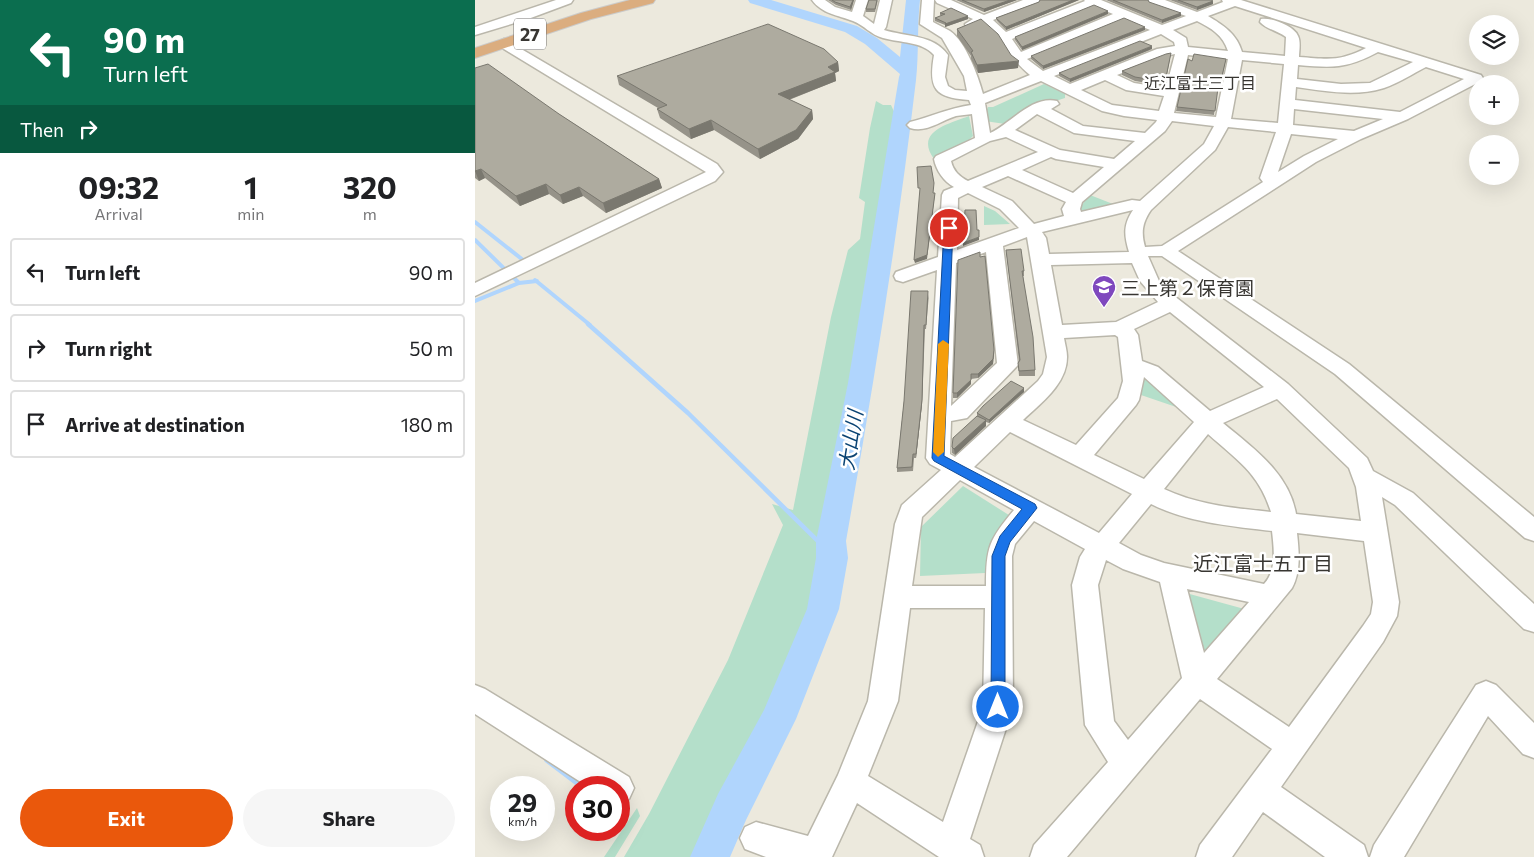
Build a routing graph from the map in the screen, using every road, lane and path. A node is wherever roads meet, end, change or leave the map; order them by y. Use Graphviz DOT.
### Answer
graph roads {
  1 [pos="567,0"];
  2 [pos="648,0"];
  3 [pos="818,0"];
  4 [pos="862,0"];
  5 [pos="886,0"];
  6 [pos="929,0"];
  7 [pos="969,0"];
  8 [pos="1033,0"];
  9 [pos="1153,0"];
  10 [pos="1092,1"];
  11 [pos="1231,1"];
  12 [pos="948,3"];
  13 [pos="1261,11"];
  14 [pos="1125,14"];
  15 [pos="853,17"];
  16 [pos="1196,17"];
  17 [pos="984,19"];
  18 [pos="875,30"];
  19 [pos="1162,30"];
  20 [pos="475,31"];
  21 [pos="1337,34"];
  22 [pos="933,35"];
  23 [pos="1004,37"];
  24 [pos="1322,41"];
  25 [pos="504,43"];
  26 [pos="1377,47"];
  27 [pos="1181,50"];
  28 [pos="475,53"];
  29 [pos="1235,56"];
  30 [pos="1018,58"];
  31 [pos="1291,61"];
  32 [pos="1424,62"];
  33 [pos="1104,74"];
  34 [pos="1043,76"];
  35 [pos="1289,82"];
  36 [pos="1074,91"];
  37 [pos="1172,93"];
  38 [pos="978,102"];
  39 [pos="1288,104"];
  40 [pos="1039,109"];
  41 [pos="1166,116"];
  42 [pos="1403,116"];
  43 [pos="1223,122"];
  44 [pos="915,125"];
  45 [pos="1285,128"];
  46 [pos="1005,130"];
  47 [pos="1356,136"];
  48 [pos="1147,138"];
  49 [pos="983,140"];
  50 [pos="1050,152"];
  51 [pos="1117,164"];
  52 [pos="1009,170"];
  53 [pos="1273,183"];
  54 [pos="969,187"];
  55 [pos="1080,195"];
  56 [pos="1138,206"];
  57 [pos="1074,219"];
  58 [pos="1030,230"];
  59 [pos="994,243"];
  60 [pos="1165,251"];
  61 [pos="1138,254"];
  62 [pos="947,260"];
  63 [pos="1040,260"];
  64 [pos="903,276"];
  65 [pos="475,290"];
  66 [pos="1172,304"];
  67 [pos="1120,328"];
  68 [pos="1053,332"];
  69 [pos="1132,365"];
  70 [pos="1280,389"];
  71 [pos="940,414"];
  72 [pos="1207,421"];
  73 [pos="1009,422"];
  74 [pos="1079,457"];
  75 [pos="958,469"];
  76 [pos="1363,476"];
  77 [pos="1148,491"];
  78 [pos="1031,508"];
  79 [pos="1284,522"];
  80 [pos="1534,531"];
  81 [pos="1374,532"];
  82 [pos="1102,546"];
  83 [pos="1171,575"];
  84 [pos="898,597"];
  85 [pos="998,597"];
  86 [pos="1268,598"];
  87 [pos="1534,621"];
  88 [pos="1197,681"];
  89 [pos="475,698"];
  90 [pos="1534,744"];
  91 [pos="1292,746"];
  92 [pos="1126,763"];
  93 [pos="599,776"];
  94 [pos="850,783"];
  95 [pos="1261,791"];
  96 [pos="756,838"];
  97 [pos="959,852"];
  98 [pos="815,856"];
  99 [pos="1046,857"];
  100 [pos="1213,857"];
  101 [pos="1352,857"];
  102 [pos="1386,857"];
  1 -- 20 [label="street"];
  2 -- 25 [label="main road, 27"];
  3 -- 15 [label="street"];
  4 -- 15 [label="street"];
  5 -- 18 [label="street"];
  6 -- 22 [label="street"];
  7 -- 12 [label="street"];
  8 -- 17 [label="street"];
  9 -- 16 [label="street"];
  10 -- 14 [label="street"];
  10 -- 23 [label="street"];
  11 -- 13 [label="street"];
  11 -- 16 [label="street"];
  12 -- 17 [label="street"];
  13 -- 21 [label="street"];
  13 -- 31 [label="street"];
  14 -- 19 [label="street"];
  14 -- 30 [label="street"];
  15 -- 18 [label="street"];
  16 -- 19 [label="street"];
  16 -- 29 [label="street"];
  17 -- 22 [label="street"];
  17 -- 23 [label="street"];
  18 -- 22 [label="street"];
  19 -- 27 [label="street"];
  19 -- 34 [label="street"];
  21 -- 24 [label="street"];
  21 -- 26 [label="street"];
  22 -- 38 [label="street"];
  22 -- 38 [label="street"];
  23 -- 30 [label="street"];
  25 -- 28 [label="main road, 27"];
  25 -- 65 [label="street"];
  26 -- 31 [label="street"];
  26 -- 32 [label="street"];
  27 -- 29 [label="street"];
  27 -- 33 [label="street"];
  27 -- 37 [label="street"];
  29 -- 31 [label="street"];
  29 -- 43 [label="street"];
  30 -- 34 [label="street"];
  31 -- 35 [label="street"];
  32 -- 35 [label="street"];
  32 -- 42 [label="street"];
  33 -- 36 [label="street"];
  33 -- 37 [label="street"];
  34 -- 36 [label="street"];
  34 -- 38 [label="street"];
  35 -- 39 [label="street"];
  36 -- 40 [label="street"];
  36 -- 41 [label="street"];
  37 -- 41 [label="street"];
  38 -- 44 [label="street"];
  38 -- 49 [label="street"];
  39 -- 42 [label="street"];
  39 -- 45 [label="street"];
  40 -- 46 [label="street"];
  40 -- 48 [label="street"];
  41 -- 43 [label="street"];
  41 -- 48 [label="street"];
  42 -- 47 [label="street"];
  43 -- 45 [label="street"];
  43 -- 56 [label="street"];
  45 -- 47 [label="street"];
  45 -- 53 [label="street"];
  46 -- 49 [label="street"];
  46 -- 50 [label="street"];
  47 -- 53 [label="street"];
  48 -- 51 [label="street"];
  49 -- 54 [label="street"];
  50 -- 51 [label="street"];
  50 -- 52 [label="street"];
  51 -- 55 [label="street"];
  52 -- 54 [label="street"];
  52 -- 55 [label="street"];
  53 -- 60 [label="street"];
  54 -- 58 [label="street"];
  54 -- 62 [label="street"];
  55 -- 56 [label="street"];
  55 -- 57 [label="street"];
  56 -- 57 [label="street"];
  56 -- 61 [label="street"];
  57 -- 58 [label="street"];
  58 -- 59 [label="street"];
  58 -- 63 [label="street"];
  59 -- 62 [label="street"];
  59 -- 71 [label="street"];
  60 -- 61 [label="street"];
  60 -- 80 [label="street"];
  61 -- 63 [label="street"];
  61 -- 66 [label="street"];
  62 -- 64 [label="street"];
  62 -- 71 [label="street"];
  63 -- 68 [label="street"];
  66 -- 67 [label="street"];
  66 -- 70 [label="street"];
  67 -- 68 [label="street"];
  67 -- 69 [label="street"];
  68 -- 73 [label="street"];
  69 -- 72 [label="street"];
  69 -- 74 [label="street"];
  70 -- 72 [label="street"];
  70 -- 76 [label="street"];
  71 -- 75 [label="street"];
  72 -- 77 [label="street"];
  72 -- 79 [label="street"];
  73 -- 74 [label="street"];
  73 -- 75 [label="street"];
  74 -- 77 [label="street"];
  75 -- 78 [label="street"];
  75 -- 84 [label="street"];
  76 -- 81 [label="street"];
  76 -- 87 [label="street"];
  77 -- 79 [label="street"];
  77 -- 82 [label="street"];
  78 -- 82 [label="street"];
  78 -- 85 [label="street"];
  79 -- 81 [label="street"];
  79 -- 86 [label="street"];
  81 -- 91 [label="street"];
  82 -- 83 [label="street"];
  82 -- 92 [label="street"];
  83 -- 86 [label="street"];
  83 -- 88 [label="street"];
  84 -- 85 [label="street"];
  84 -- 94 [label="street"];
  85 -- 97 [label="street"];
  86 -- 88 [label="street"];
  88 -- 91 [label="street"];
  88 -- 92 [label="street"];
  89 -- 93 [label="street"];
  90 -- 102 [label="street"];
  91 -- 95 [label="street"];
  92 -- 99 [label="street"];
  94 -- 97 [label="street"];
  94 -- 98 [label="street"];
  95 -- 100 [label="street"];
  95 -- 101 [label="street"];
  96 -- 98 [label="street"];
}
